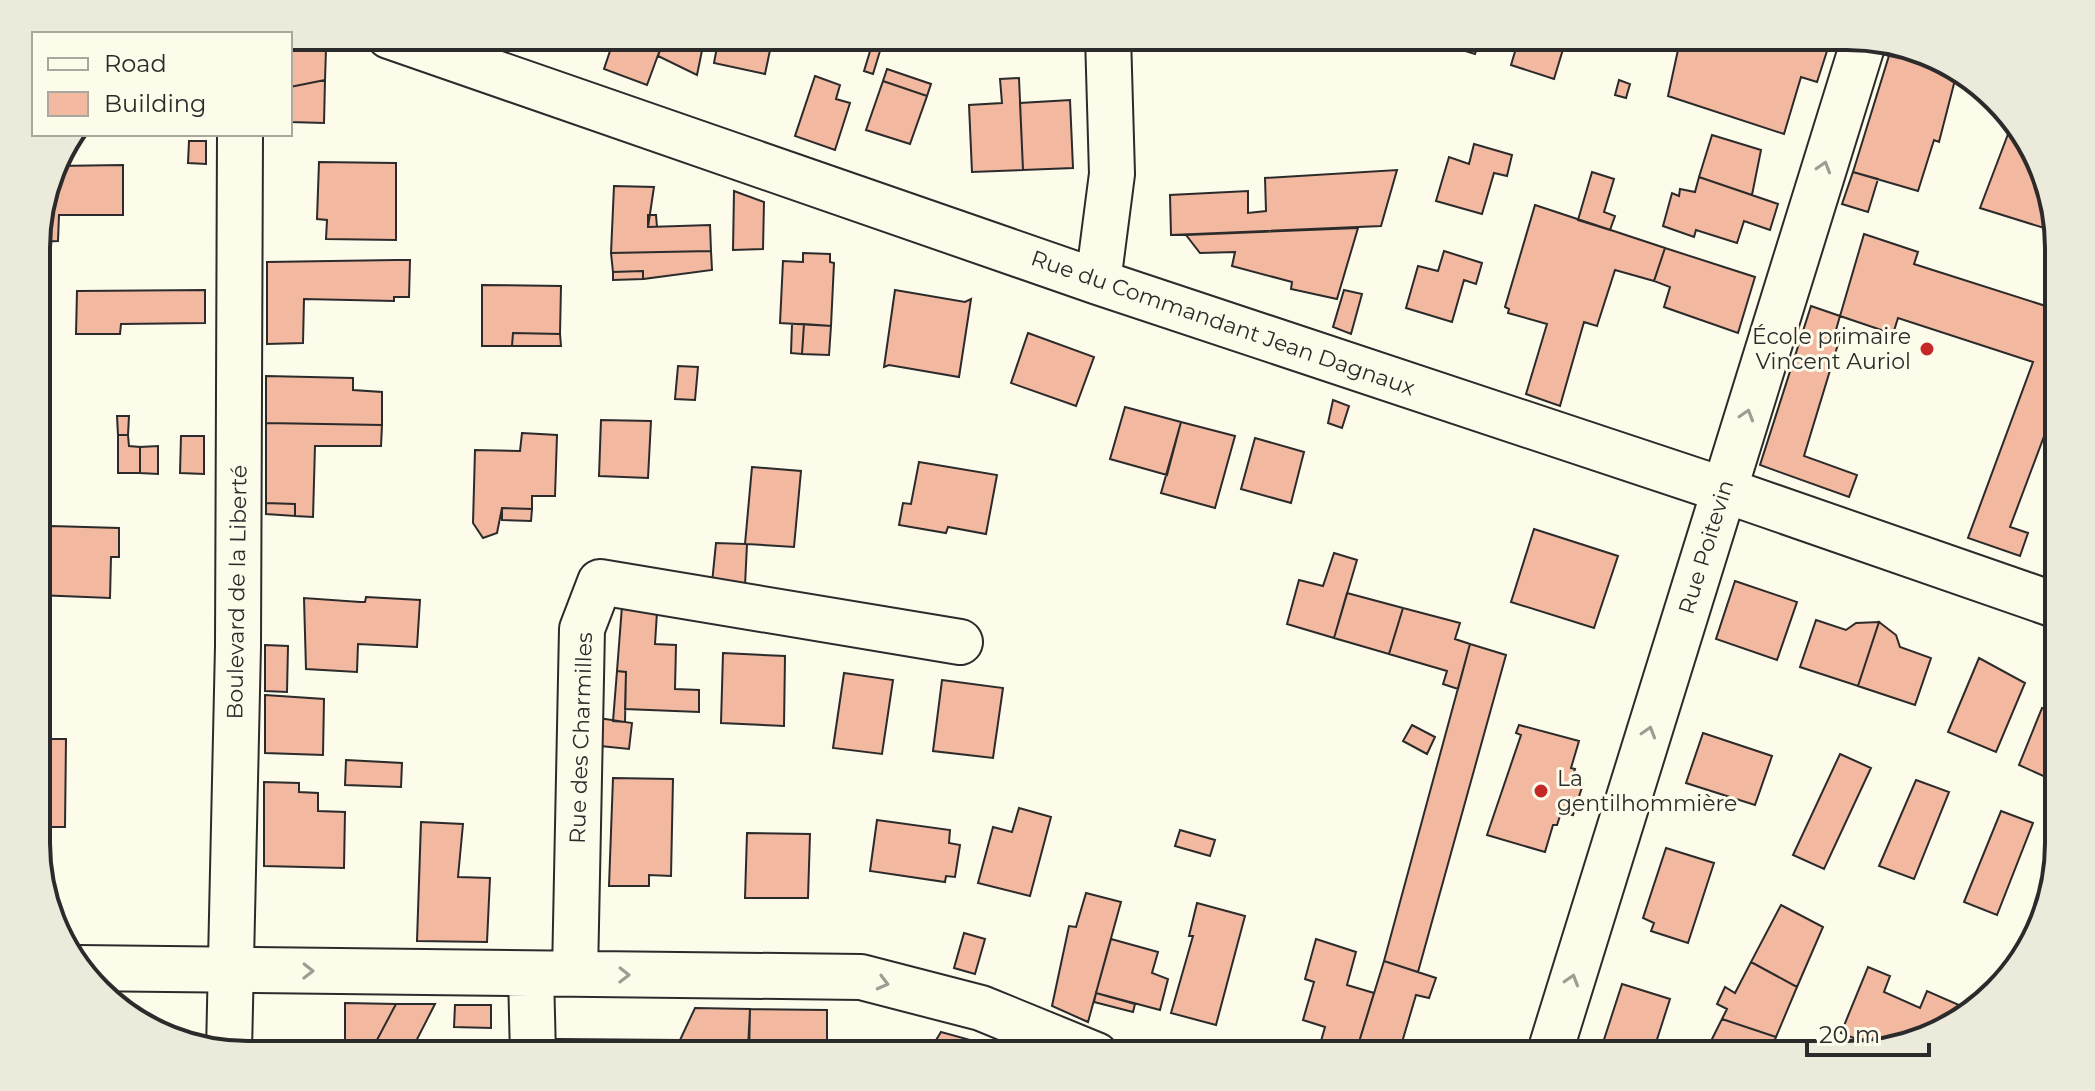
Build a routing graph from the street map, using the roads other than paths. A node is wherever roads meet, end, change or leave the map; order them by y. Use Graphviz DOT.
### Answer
graph roads {
  1 [pos="429,50"];
  2 [pos="1108,50"];
  3 [pos="1861,51"];
  4 [pos="240,136"];
  5 [pos="1098,282"];
  6 [pos="1724,490"];
  7 [pos="2045,601"];
  8 [pos="960,642"];
  9 [pos="95,968"];
  10 [pos="230,970"];
  11 [pos="531,974"];
  12 [pos="575,974"];
  13 [pos="229,1040"];
  14 [pos="533,1041"];
  15 [pos="1062,1041"];
  16 [pos="1553,1041"];
  1 -- 5 [label="street, Rue du Commandant Jean Dagnaux"];
  2 -- 5 [label="street"];
  6 -- 3 [label="street, Rue Poitevin, one-way"];
  4 -- 10 [label="street, Boulevard de la Liberté"];
  5 -- 6 [label="street, Rue du Commandant Jean Dagnaux"];
  6 -- 7 [label="street, Rue du Commandant Jean Dagnaux"];
  16 -- 6 [label="street, Rue Poitevin, one-way"];
  8 -- 12 [label="street, Rue des Charmilles"];
  9 -- 10 [label="street"];
  10 -- 11 [label="street, one-way"];
  10 -- 13 [label="street, Boulevard de la Liberté"];
  11 -- 12 [label="street"];
  11 -- 14 [label="street"];
  12 -- 15 [label="street, one-way"];
}
